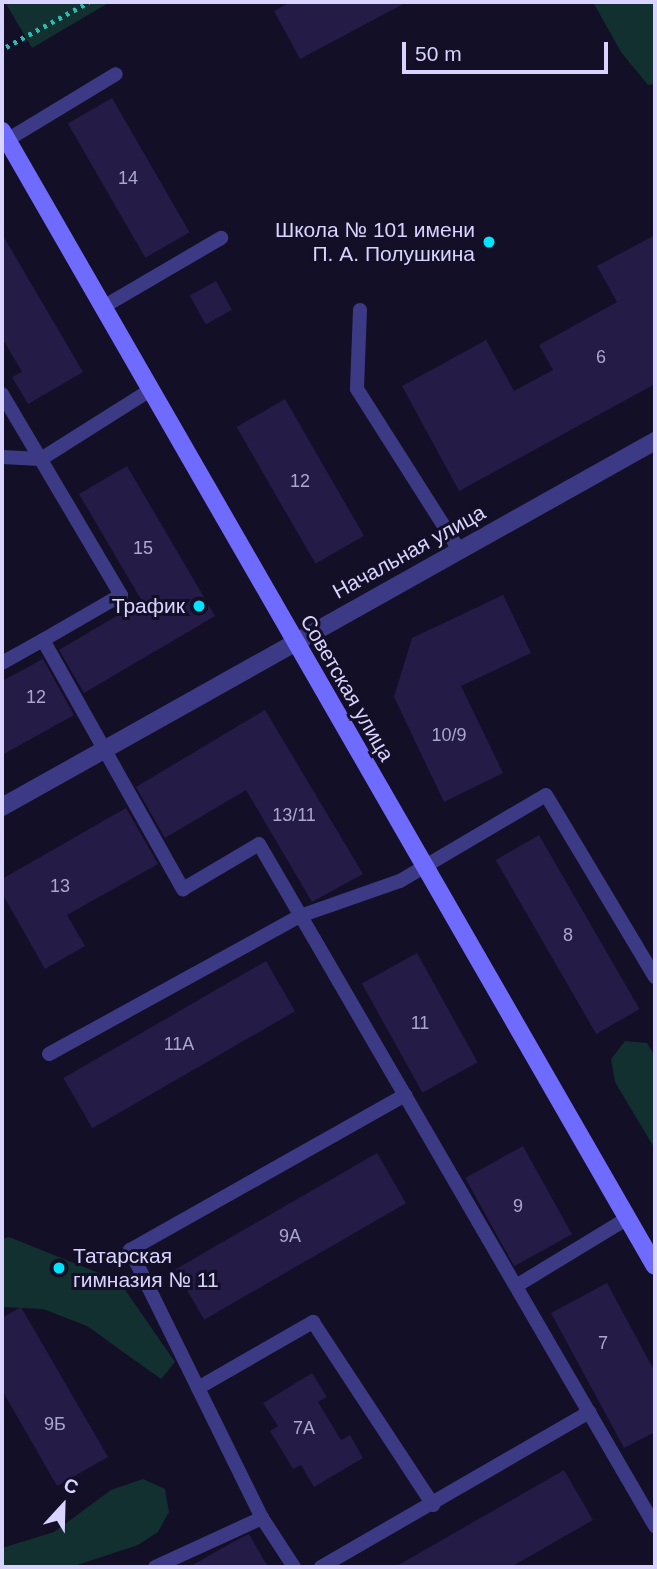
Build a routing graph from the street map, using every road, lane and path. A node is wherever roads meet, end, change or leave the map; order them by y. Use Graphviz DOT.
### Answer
graph roads {
  1 [pos="89,2"];
  2 [pos="6,47"];
  3 [pos="116,74"];
  4 [pos="4,136"];
  5 [pos="221,238"];
  6 [pos="103,307"];
  7 [pos="360,310"];
  8 [pos="150,390"];
  9 [pos="2,394"];
  10 [pos="655,441"];
  11 [pos="2,457"];
  12 [pos="41,459"];
  13 [pos="459,550"];
  14 [pos="43,639"];
  15 [pos="294,642"];
  16 [pos="2,663"];
  17 [pos="103,750"];
  18 [pos="2,807"];
  19 [pos="424,866"];
  20 [pos="300,916"];
  21 [pos="655,977"];
  22 [pos="49,1054"];
  23 [pos="405,1095"];
  24 [pos="628,1219"];
  25 [pos="655,1266"];
  26 [pos="516,1286"];
  27 [pos="198,1388"];
  28 [pos="589,1412"];
  29 [pos="433,1505"];
  30 [pos="262,1518"];
  31 [pos="655,1526"];
  32 [pos="155,1567"];
  33 [pos="293,1567"];
  34 [pos="321,1567"];
  1 -- 2 [label="path"];
  3 -- 4 [label="lane"];
  4 -- 6 [label="street, Советская улица"];
  5 -- 6 [label="lane"];
  6 -- 8 [label="street, Советская улица"];
  7 -- 13 [label="lane"];
  8 -- 12 [label="lane"];
  8 -- 15 [label="street, Советская улица"];
  9 -- 12 [label="lane"];
  10 -- 13 [label="street, Начальная улица"];
  11 -- 12 [label="lane"];
  12 -- 14 [label="lane"];
  13 -- 15 [label="street, Начальная улица"];
  14 -- 16 [label="lane"];
  14 -- 17 [label="lane"];
  15 -- 17 [label="street, Начальная улица"];
  15 -- 19 [label="street, Советская улица"];
  17 -- 18 [label="street, Начальная улица"];
  17 -- 20 [label="lane"];
  19 -- 20 [label="lane"];
  19 -- 21 [label="lane"];
  19 -- 24 [label="street, Советская улица"];
  20 -- 22 [label="lane"];
  20 -- 23 [label="lane"];
  23 -- 26 [label="lane"];
  23 -- 27 [label="lane"];
  24 -- 25 [label="street, Советская улица"];
  24 -- 26 [label="lane"];
  26 -- 28 [label="lane"];
  27 -- 29 [label="lane"];
  27 -- 30 [label="lane"];
  28 -- 29 [label="lane"];
  28 -- 31 [label="lane"];
  29 -- 34 [label="lane"];
  30 -- 32 [label="lane"];
  30 -- 33 [label="lane"];
}
